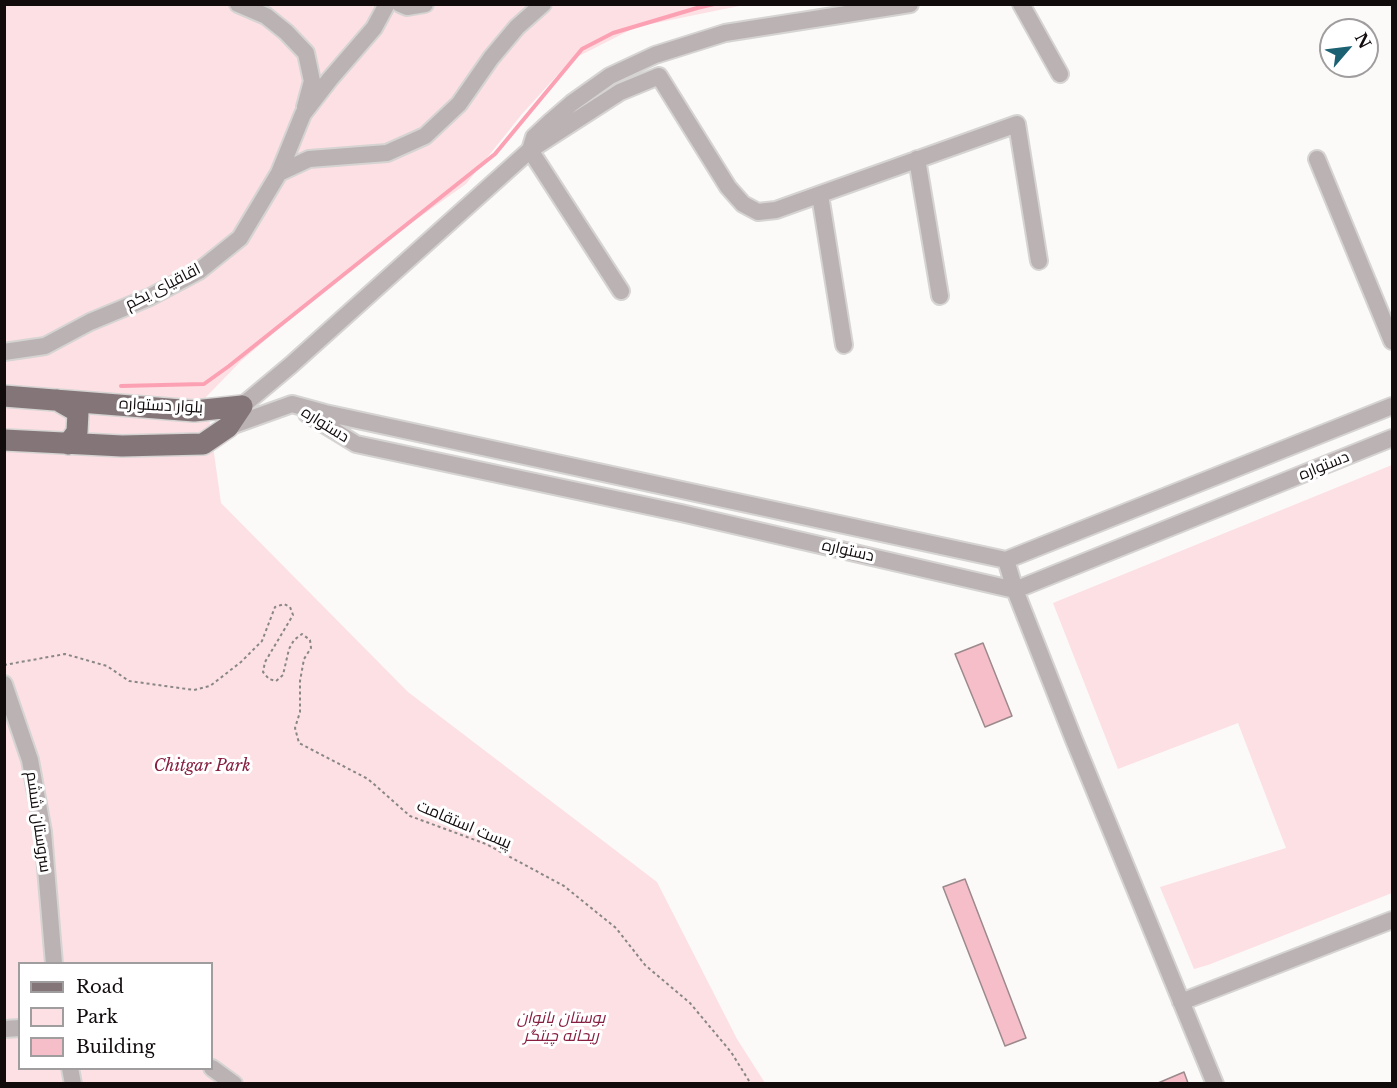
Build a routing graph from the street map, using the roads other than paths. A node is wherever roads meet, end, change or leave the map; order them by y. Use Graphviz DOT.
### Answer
graph roads {
  1 [pos="238,4"];
  2 [pos="387,4"];
  3 [pos="400,4"];
  4 [pos="425,4"];
  5 [pos="543,4"];
  6 [pos="910,4"];
  7 [pos="1021,4"];
  8 [pos="1060,74"];
  9 [pos="303,114"];
  10 [pos="530,150"];
  11 [pos="917,159"];
  12 [pos="1317,159"];
  13 [pos="279,173"];
  14 [pos="820,195"];
  15 [pos="1039,261"];
  16 [pos="621,291"];
  17 [pos="940,296"];
  18 [pos="1392,341"];
  19 [pos="844,345"];
  20 [pos="4,352"];
  21 [pos="4,396"];
  22 [pos="57,400"];
  23 [pos="292,404"];
  24 [pos="242,406"];
  25 [pos="1392,406"];
  26 [pos="228,428"];
  27 [pos="1392,438"];
  28 [pos="4,440"];
  29 [pos="68,444"];
  30 [pos="1006,560"];
  31 [pos="1015,590"];
  32 [pos="4,684"];
  33 [pos="1392,920"];
  34 [pos="54,962"];
  35 [pos="1181,1002"];
  36 [pos="213,1069"];
  37 [pos="234,1083"];
  38 [pos="1215,1083"];
  1 -- 9 [label="street"];
  2 -- 9 [label="street"];
  3 -- 4 [label="street"];
  5 -- 13 [label="street"];
  6 -- 10 [label="street"];
  7 -- 8 [label="street"];
  9 -- 13 [label="street, اقاقیای یکم"];
  10 -- 14 [label="street"];
  10 -- 16 [label="street"];
  10 -- 24 [label="street"];
  11 -- 14 [label="street"];
  11 -- 15 [label="street"];
  11 -- 17 [label="street"];
  12 -- 18 [label="street"];
  13 -- 20 [label="street, اقاقیای یکم"];
  14 -- 19 [label="street"];
  21 -- 22 [label="main road, بلوار دستواره"];
  22 -- 24 [label="main road, بلوار دستواره"];
  22 -- 29 [label="main road"];
  23 -- 26 [label="street"];
  23 -- 30 [label="street"];
  23 -- 31 [label="street, دستواره"];
  24 -- 26 [label="main road, بلوار دستواره"];
  25 -- 30 [label="street"];
  26 -- 29 [label="main road, بلوار دستواره"];
  27 -- 31 [label="street, دستواره"];
  28 -- 29 [label="main road, بلوار دستواره"];
  30 -- 31 [label="street"];
  31 -- 35 [label="street"];
  32 -- 34 [label="street, سروستان ششم"];
  33 -- 35 [label="street"];
  35 -- 38 [label="street"];
  36 -- 37 [label="street"];
}
